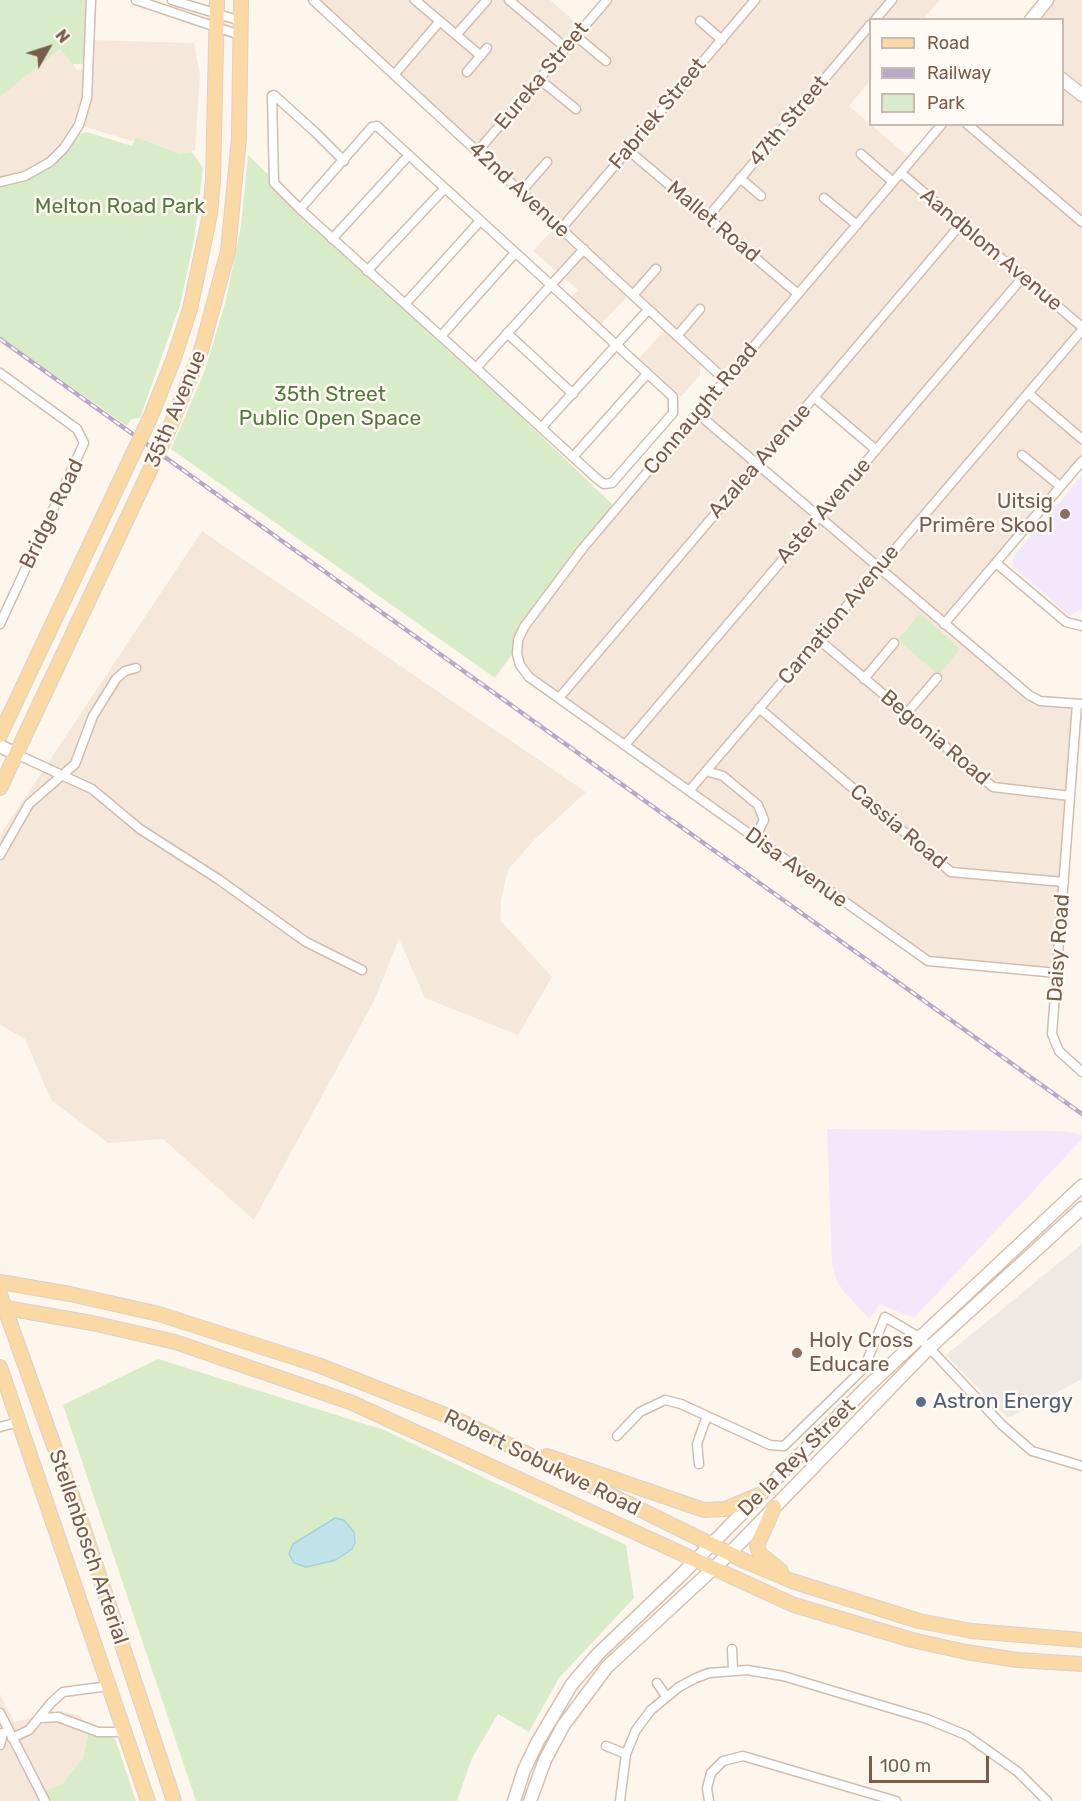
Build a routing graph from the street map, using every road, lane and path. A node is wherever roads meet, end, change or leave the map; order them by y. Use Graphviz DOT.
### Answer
graph roads {
  1 [pos="91,0"];
  2 [pos="136,0"];
  3 [pos="172,0"];
  4 [pos="217,0"];
  5 [pos="240,0"];
  6 [pos="415,0"];
  7 [pos="487,0"];
  8 [pos="509,0"];
  9 [pos="607,0"];
  10 [pos="756,0"];
  11 [pos="892,0"];
  12 [pos="1047,0"];
  13 [pos="318,2"];
  14 [pos="877,18"];
  15 [pos="1033,18"];
  16 [pos="440,21"];
  17 [pos="700,21"];
  18 [pos="217,22"];
  19 [pos="869,26"];
  20 [pos="241,28"];
  21 [pos="456,35"];
  22 [pos="576,36"];
  23 [pos="722,40"];
  24 [pos="487,48"];
  25 [pos="566,48"];
  26 [pos="481,56"];
  27 [pos="606,61"];
  28 [pos="467,72"];
  29 [pos="394,75"];
  30 [pos="539,79"];
  31 [pos="1064,80"];
  32 [pos="1081,92"];
  33 [pos="576,110"];
  34 [pos="940,126"];
  35 [pos="969,126"];
  36 [pos="628,150"];
  37 [pos="477,152"];
  38 [pos="861,154"];
  39 [pos="409,155"];
  40 [pos="344,161"];
  41 [pos="547,162"];
  42 [pos="901,173"];
  43 [pos="740,178"];
  44 [pos="0,182"];
  45 [pos="893,182"];
  46 [pos="444,189"];
  47 [pos="520,192"];
  48 [pos="761,196"];
  49 [pos="824,198"];
  50 [pos="300,209"];
  51 [pos="707,218"];
  52 [pos="480,221"];
  53 [pos="1082,222"];
  54 [pos="961,224"];
  55 [pos="857,225"];
  56 [pos="561,229"];
  57 [pos="332,239"];
  58 [pos="584,249"];
  59 [pos="515,253"];
  60 [pos="656,269"];
  61 [pos="367,271"];
  62 [pos="1023,277"];
  63 [pos="550,285"];
  64 [pos="798,294"];
  65 [pos="633,295"];
  66 [pos="405,304"];
  67 [pos="700,309"];
  68 [pos="648,310"];
  69 [pos="1082,328"];
  70 [pos="507,333"];
  71 [pos="441,336"];
  72 [pos="677,336"];
  73 [pos="616,344"];
  74 [pos="476,368"];
  75 [pos="0,373"];
  76 [pos="647,374"];
  77 [pos="725,380"];
  78 [pos="1028,393"];
  79 [pos="573,394"];
  80 [pos="815,398"];
  81 [pos="697,413"];
  82 [pos="541,428"];
  83 [pos="1082,439"];
  84 [pos="876,450"];
  85 [pos="1022,455"];
  86 [pos="573,457"];
  87 [pos="1082,461"];
  88 [pos="757,465"];
  89 [pos="1060,486"];
  90 [pos="818,517"];
  91 [pos="996,563"];
  92 [pos="878,568"];
  93 [pos="0,624"];
  94 [pos="944,624"];
  95 [pos="1082,626"];
  96 [pos="818,639"];
  97 [pos="894,644"];
  98 [pos="136,668"];
  99 [pos="937,678"];
  100 [pos="864,679"];
  101 [pos="559,698"];
  102 [pos="1079,704"];
  103 [pos="759,708"];
  104 [pos="906,714"];
  105 [pos="0,735"];
  106 [pos="625,745"];
  107 [pos="0,746"];
  108 [pos="16,754"];
  109 [pos="706,771"];
  110 [pos="64,776"];
  111 [pos="0,788"];
  112 [pos="689,791"];
  113 [pos="1070,795"];
  114 [pos="755,838"];
  115 [pos="0,855"];
  116 [pos="1064,882"];
  117 [pos="363,970"];
  118 [pos="1057,973"];
  119 [pos="1082,1072"];
  120 [pos="1082,1186"];
  121 [pos="1082,1208"];
  122 [pos="0,1282"];
  123 [pos="2,1303"];
  124 [pos="919,1337"];
  125 [pos="929,1348"];
  126 [pos="0,1367"];
  127 [pos="707,1416"];
  128 [pos="19,1422"];
  129 [pos="0,1427"];
  130 [pos="486,1433"];
  131 [pos="617,1436"];
  132 [pos="699,1464"];
  133 [pos="1082,1466"];
  134 [pos="759,1495"];
  135 [pos="774,1507"];
  136 [pos="711,1545"];
  137 [pos="730,1553"];
  138 [pos="697,1558"];
  139 [pos="716,1567"];
  140 [pos="792,1581"];
  141 [pos="1082,1640"];
  142 [pos="732,1649"];
  143 [pos="1082,1664"];
  144 [pos="733,1670"];
  145 [pos="657,1683"];
  146 [pos="109,1686"];
  147 [pos="666,1696"];
  148 [pos="0,1713"];
  149 [pos="41,1718"];
  150 [pos="125,1732"];
  151 [pos="6,1734"];
  152 [pos="0,1745"];
  153 [pos="606,1746"];
  154 [pos="626,1754"];
  155 [pos="45,1801"];
  156 [pos="148,1801"];
  157 [pos="174,1801"];
  158 [pos="514,1801"];
  159 [pos="530,1801"];
  160 [pos="620,1801"];
  161 [pos="709,1801"];
  162 [pos="896,1801"];
  163 [pos="1047,1801"];
  1 -- 44 [label="street"];
  2 -- 18 [label="street"];
  3 -- 18 [label="street"];
  4 -- 18 [label="main road, 35th Avenue"];
  5 -- 20 [label="main road, 35th Avenue"];
  6 -- 16 [label="street"];
  7 -- 21 [label="street"];
  8 -- 25 [label="street"];
  9 -- 22 [label="street, Eureka Street"];
  10 -- 23 [label="street, Fabriek Street"];
  11 -- 14 [label="street"];
  12 -- 15 [label="main road"];
  13 -- 29 [label="street, 42nd Avenue"];
  16 -- 21 [label="street"];
  16 -- 29 [label="street"];
  17 -- 23 [label="street"];
  18 -- 20 [label="street"];
  18 -- 20 [label="street"];
  18 -- 105 [label="main road, 35th Avenue, bridge"];
  19 -- 43 [label="street, 47th Street"];
  20 -- 108 [label="main road, 35th Avenue, bridge"];
  21 -- 26 [label="street"];
  22 -- 25 [label="street, Eureka Street"];
  22 -- 27 [label="street"];
  23 -- 36 [label="street, Fabriek Street"];
  24 -- 26 [label="street"];
  25 -- 30 [label="street, Eureka Street"];
  26 -- 28 [label="street"];
  29 -- 37 [label="street, 42nd Avenue"];
  30 -- 33 [label="street"];
  30 -- 37 [label="street, Eureka Street"];
  31 -- 32 [label="main road"];
  34 -- 42 [label="street, Connaught Road"];
  35 -- 53 [label="street"];
  36 -- 51 [label="street, Mallet Road"];
  36 -- 56 [label="street, Fabriek Street"];
  37 -- 47 [label="street, 42nd Avenue"];
  38 -- 45 [label="street"];
  39 -- 40 [label="street"];
  39 -- 46 [label="street"];
  39 -- 57 [label="street"];
  40 -- 50 [label="street"];
  40 -- 50 [label="street"];
  41 -- 47 [label="street"];
  42 -- 45 [label="street, Connaught Road"];
  42 -- 54 [label="street, Aandblom Avenue"];
  43 -- 48 [label="street"];
  43 -- 51 [label="street, 47th Street"];
  45 -- 55 [label="street, Connaught Road"];
  46 -- 52 [label="street"];
  46 -- 61 [label="street"];
  47 -- 56 [label="street, 42nd Avenue"];
  49 -- 55 [label="street"];
  50 -- 57 [label="street"];
  51 -- 64 [label="street, Mallet Road"];
  52 -- 59 [label="street"];
  52 -- 66 [label="street"];
  54 -- 62 [label="street, Aandblom Avenue"];
  54 -- 80 [label="street, Azalea Avenue"];
  55 -- 64 [label="street, Connaught Road"];
  56 -- 58 [label="street, 42nd Avenue"];
  57 -- 61 [label="street"];
  58 -- 63 [label="street"];
  58 -- 65 [label="street, 42nd Avenue"];
  59 -- 63 [label="street"];
  59 -- 71 [label="street"];
  60 -- 65 [label="street"];
  61 -- 66 [label="street"];
  62 -- 69 [label="street, Aandblom Avenue"];
  62 -- 84 [label="street, Aster Avenue"];
  63 -- 70 [label="street"];
  63 -- 73 [label="street"];
  64 -- 77 [label="street, Connaught Road"];
  65 -- 68 [label="street, 42nd Avenue"];
  66 -- 71 [label="street"];
  67 -- 72 [label="street"];
  68 -- 72 [label="street, 42nd Avenue"];
  68 -- 73 [label="street"];
  69 -- 78 [label="street, Carnation Avenue"];
  70 -- 74 [label="street"];
  70 -- 79 [label="street"];
  71 -- 74 [label="street"];
  72 -- 77 [label="street, 42nd Avenue"];
  73 -- 76 [label="street"];
  73 -- 79 [label="street"];
  74 -- 82 [label="street"];
  75 -- 93 [label="street, Bridge Road"];
  76 -- 86 [label="street"];
  76 -- 86 [label="street"];
  77 -- 81 [label="street, Connaught Road"];
  78 -- 83 [label="street"];
  78 -- 92 [label="street, Carnation Avenue"];
  79 -- 82 [label="street"];
  80 -- 84 [label="street"];
  80 -- 88 [label="street, Azalea Avenue"];
  81 -- 88 [label="street"];
  81 -- 101 [label="street, Connaught Road"];
  82 -- 86 [label="street"];
  84 -- 90 [label="street, Aster Avenue"];
  85 -- 89 [label="street"];
  87 -- 89 [label="street"];
  88 -- 90 [label="street"];
  88 -- 101 [label="street, Azalea Avenue"];
  89 -- 91 [label="street"];
  90 -- 92 [label="street"];
  90 -- 106 [label="street, Aster Avenue"];
  91 -- 94 [label="street"];
  91 -- 95 [label="street"];
  92 -- 94 [label="street"];
  92 -- 96 [label="street, Carnation Avenue"];
  94 -- 102 [label="street"];
  96 -- 100 [label="street, Begonia Road"];
  96 -- 103 [label="street, Carnation Avenue"];
  97 -- 100 [label="street"];
  98 -- 110 [label="street"];
  99 -- 104 [label="street"];
  100 -- 104 [label="street, Begonia Road"];
  101 -- 106 [label="street, Disa Avenue"];
  102 -- 113 [label="street, Daisy Road"];
  103 -- 109 [label="street, Carnation Avenue"];
  103 -- 116 [label="street, Cassia Road"];
  104 -- 113 [label="street, Begonia Road"];
  106 -- 112 [label="street, Disa Avenue"];
  107 -- 108 [label="main road"];
  108 -- 110 [label="street"];
  108 -- 111 [label="main road, 35th Avenue"];
  109 -- 112 [label="street, Carnation Avenue"];
  109 -- 114 [label="street"];
  110 -- 115 [label="street"];
  110 -- 117 [label="street"];
  112 -- 114 [label="street, Disa Avenue"];
  113 -- 116 [label="street, Daisy Road"];
  114 -- 118 [label="street, Disa Avenue"];
  116 -- 118 [label="street, Daisy Road"];
  118 -- 119 [label="street, Daisy Road"];
  120 -- 124 [label="main road, De la Rey Street"];
  121 -- 125 [label="main road, De la Rey Street"];
  122 -- 130 [label="main road, Robert Sobukwe Road"];
  123 -- 138 [label="main road, Robert Sobukwe Road"];
  123 -- 157 [label="main road, Stellenbosch Arterial"];
  124 -- 125 [label="street"];
  124 -- 127 [label="street"];
  124 -- 134 [label="main road, De la Rey Street"];
  125 -- 133 [label="street"];
  125 -- 135 [label="main road, De la Rey Street"];
  126 -- 128 [label="main road, Stellenbosch Arterial"];
  127 -- 131 [label="street"];
  127 -- 132 [label="street"];
  128 -- 129 [label="street"];
  128 -- 146 [label="main road, Stellenbosch Arterial"];
  130 -- 134 [label="main road"];
  130 -- 136 [label="main road, Robert Sobukwe Road"];
  134 -- 136 [label="main road, De la Rey Street"];
  135 -- 137 [label="main road, De la Rey Street"];
  135 -- 140 [label="main road"];
  136 -- 137 [label="main road, Robert Sobukwe Road"];
  136 -- 138 [label="main road, De la Rey Street"];
  137 -- 139 [label="main road, De la Rey Street"];
  137 -- 140 [label="main road, Robert Sobukwe Road"];
  138 -- 139 [label="main road, Robert Sobukwe Road"];
  138 -- 158 [label="main road, De la Rey Street"];
  139 -- 143 [label="main road, Robert Sobukwe Road"];
  139 -- 159 [label="main road, De la Rey Street"];
  140 -- 141 [label="main road, Robert Sobukwe Road"];
  142 -- 144 [label="street"];
  144 -- 147 [label="street"];
  144 -- 163 [label="street"];
  145 -- 147 [label="street"];
  146 -- 149 [label="street"];
  146 -- 150 [label="main road, Stellenbosch Arterial"];
  147 -- 154 [label="street"];
  148 -- 151 [label="street"];
  149 -- 150 [label="street"];
  149 -- 151 [label="street"];
  150 -- 156 [label="main road, Stellenbosch Arterial"];
  151 -- 152 [label="street"];
  151 -- 155 [label="street"];
  153 -- 154 [label="street"];
  154 -- 160 [label="street"];
  161 -- 162 [label="street"];
}
